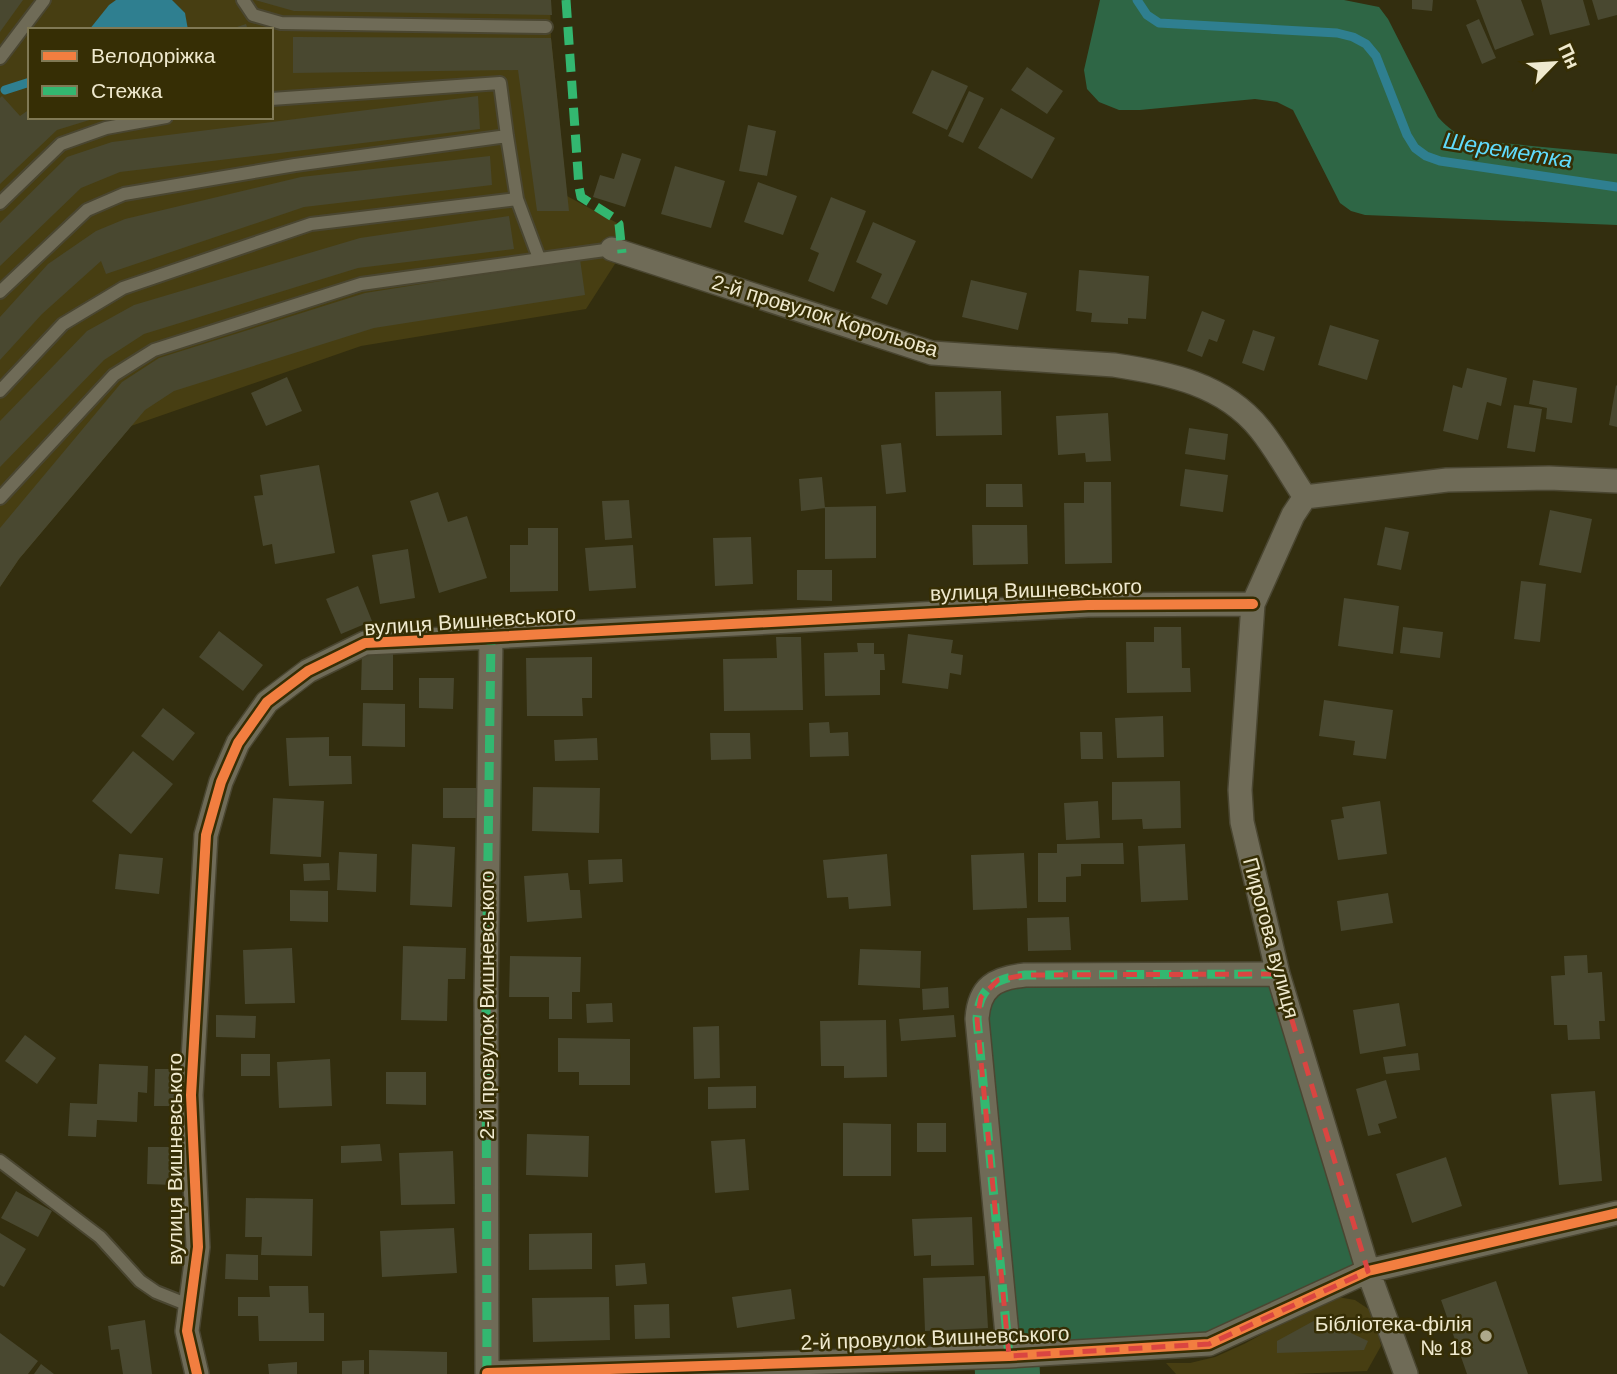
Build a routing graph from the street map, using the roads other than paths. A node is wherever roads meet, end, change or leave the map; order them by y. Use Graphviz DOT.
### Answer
graph roads {
  1 [pos="44,0"];
  2 [pos="243,0"];
  3 [pos="546,27"];
  4 [pos="0,58"];
  5 [pos="273,99"];
  6 [pos="155,119"];
  7 [pos="507,136"];
  8 [pos="517,199"];
  9 [pos="0,203"];
  10 [pos="612,249"];
  11 [pos="539,258"];
  12 [pos="0,292"];
  13 [pos="0,391"];
  14 [pos="1617,481"];
  15 [pos="1305,497"];
  16 [pos="0,498"];
  17 [pos="1254,604"];
  18 [pos="491,638"];
  19 [pos="1278,974"];
  20 [pos="0,1161"];
  21 [pos="1617,1213"];
  22 [pos="1368,1271"];
  23 [pos="191,1307"];
  24 [pos="1009,1356"];
  25 [pos="487,1373"];
  26 [pos="197,1374"];
  27 [pos="1406,1374"];
  1 -- 4 [label="lane"];
  2 -- 3 [label="lane"];
  5 -- 7 [label="lane"];
  6 -- 9 [label="lane"];
  7 -- 8 [label="lane"];
  7 -- 12 [label="lane"];
  8 -- 11 [label="lane"];
  8 -- 13 [label="lane"];
  10 -- 11 [label="lane"];
  10 -- 15 [label="street, 2-й провулок Корольова"];
  11 -- 16 [label="lane"];
  14 -- 15 [label="street"];
  15 -- 17 [label="street, Пирогова вулиця"];
  17 -- 18 [label="street, вулиця Вишневського"];
  17 -- 19 [label="street, Пирогова вулиця"];
  18 -- 23 [label="street, вулиця Вишневського"];
  18 -- 25 [label="street, 2-й провулок Вишневського"];
  19 -- 22 [label="street, Пирогова вулиця"];
  19 -- 24 [label="street"];
  20 -- 23 [label="lane"];
  21 -- 22 [label="street, 2-й провулок Вишневського"];
  22 -- 24 [label="street, 2-й провулок Вишневського"];
  22 -- 27 [label="street, Пирогова вулиця"];
  23 -- 26 [label="street, вулиця Вишневського"];
  24 -- 25 [label="street, 2-й провулок Вишневського"];
}
